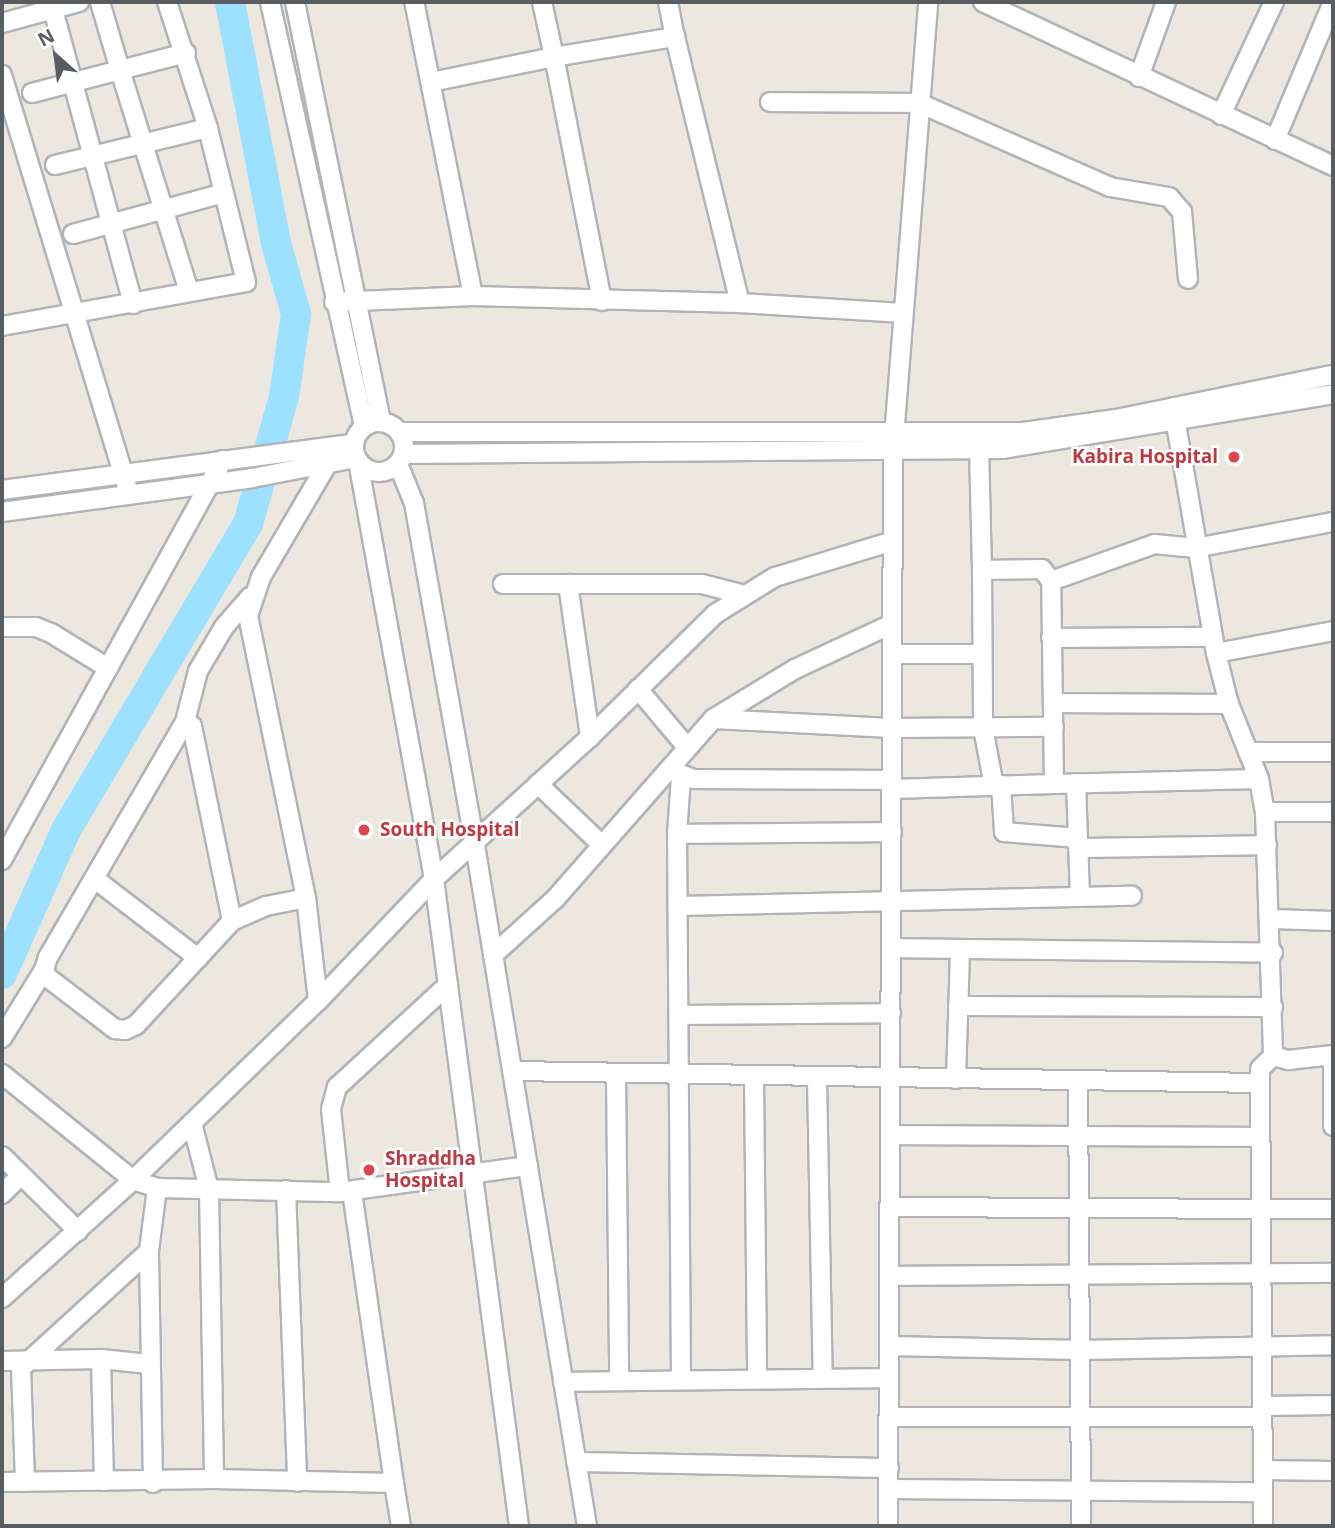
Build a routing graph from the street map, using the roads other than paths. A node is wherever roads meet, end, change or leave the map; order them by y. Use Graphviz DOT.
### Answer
graph roads {
  1 [pos="79,2"];
  2 [pos="100,2"];
  3 [pos="167,2"];
  4 [pos="270,2"];
  5 [pos="295,2"];
  6 [pos="414,2"];
  7 [pos="542,2"];
  8 [pos="668,2"];
  9 [pos="928,2"];
  10 [pos="983,2"];
  11 [pos="1166,2"];
  12 [pos="1274,2"];
  13 [pos="1330,3"];
  14 [pos="52,5"];
  15 [pos="1008,7"];
  16 [pos="2,23"];
  17 [pos="675,37"];
  18 [pos="186,52"];
  19 [pos="554,57"];
  20 [pos="120,70"];
  21 [pos="2,75"];
  22 [pos="1139,77"];
  23 [pos="71,82"];
  24 [pos="431,82"];
  25 [pos="32,93"];
  26 [pos="770,102"];
  27 [pos="919,103"];
  28 [pos="1221,115"];
  29 [pos="208,128"];
  30 [pos="10,132"];
  31 [pos="1275,140"];
  32 [pos="142,144"];
  33 [pos="92,155"];
  34 [pos="55,165"];
  35 [pos="1333,166"];
  36 [pos="224,193"];
  37 [pos="163,210"];
  38 [pos="112,225"];
  39 [pos="73,234"];
  40 [pos="1188,279"];
  41 [pos="188,292"];
  42 [pos="473,296"];
  43 [pos="354,300"];
  44 [pos="602,301"];
  45 [pos="334,302"];
  46 [pos="740,303"];
  47 [pos="132,304"];
  48 [pos="904,313"];
  49 [pos="75,315"];
  50 [pos="2,326"];
  51 [pos="1333,375"];
  52 [pos="1333,394"];
  53 [pos="1174,415"];
  54 [pos="373,424"];
  55 [pos="400,432"];
  56 [pos="894,443"];
  57 [pos="979,449"];
  58 [pos="356,454"];
  59 [pos="401,459"];
  60 [pos="223,460"];
  61 [pos="328,463"];
  62 [pos="122,474"];
  63 [pos="210,483"];
  64 [pos="2,490"];
  65 [pos="129,494"];
  66 [pos="2,512"];
  67 [pos="1333,522"];
  68 [pos="893,541"];
  69 [pos="1195,548"];
  70 [pos="982,570"];
  71 [pos="1051,581"];
  72 [pos="503,584"];
  73 [pos="568,584"];
  74 [pos="741,594"];
  75 [pos="251,597"];
  76 [pos="892,624"];
  77 [pos="7,627"];
  78 [pos="1333,631"];
  79 [pos="1051,638"];
  80 [pos="2,644"];
  81 [pos="1214,645"];
  82 [pos="893,654"];
  83 [pos="981,654"];
  84 [pos="108,668"];
  85 [pos="638,689"];
  86 [pos="1054,703"];
  87 [pos="1229,704"];
  88 [pos="713,719"];
  89 [pos="185,722"];
  90 [pos="1054,727"];
  91 [pos="892,728"];
  92 [pos="983,728"];
  93 [pos="590,737"];
  94 [pos="686,746"];
  95 [pos="1248,752"];
  96 [pos="1333,752"];
  97 [pos="674,772"];
  98 [pos="1259,779"];
  99 [pos="1076,783"];
  100 [pos="538,784"];
  101 [pos="892,784"];
  102 [pos="1054,784"];
  103 [pos="998,785"];
  104 [pos="1265,812"];
  105 [pos="1333,812"];
  106 [pos="892,832"];
  107 [pos="677,834"];
  108 [pos="475,841"];
  109 [pos="1078,843"];
  110 [pos="602,845"];
  111 [pos="1267,845"];
  112 [pos="2,860"];
  113 [pos="95,879"];
  114 [pos="434,879"];
  115 [pos="1132,896"];
  116 [pos="1080,897"];
  117 [pos="306,898"];
  118 [pos="891,902"];
  119 [pos="678,906"];
  120 [pos="1271,919"];
  121 [pos="232,921"];
  122 [pos="1333,921"];
  123 [pos="891,948"];
  124 [pos="960,948"];
  125 [pos="1273,953"];
  126 [pos="493,955"];
  127 [pos="198,958"];
  128 [pos="44,970"];
  129 [pos="448,985"];
  130 [pos="318,1001"];
  131 [pos="958,1006"];
  132 [pos="1273,1007"];
  133 [pos="891,1013"];
  134 [pos="680,1015"];
  135 [pos="2,1038"];
  136 [pos="1273,1056"];
  137 [pos="1333,1057"];
  138 [pos="512,1071"];
  139 [pos="2,1074"];
  140 [pos="616,1074"];
  141 [pos="681,1076"];
  142 [pos="754,1078"];
  143 [pos="817,1078"];
  144 [pos="891,1078"];
  145 [pos="956,1079"];
  146 [pos="1078,1081"];
  147 [pos="1260,1083"];
  148 [pos="191,1123"];
  149 [pos="1333,1126"];
  150 [pos="890,1135"];
  151 [pos="1079,1135"];
  152 [pos="1260,1138"];
  153 [pos="2,1156"];
  154 [pos="528,1166"];
  155 [pos="473,1175"];
  156 [pos="19,1177"];
  157 [pos="133,1180"];
  158 [pos="157,1188"];
  159 [pos="209,1189"];
  160 [pos="286,1190"];
  161 [pos="346,1191"];
  162 [pos="2,1194"];
  163 [pos="1079,1206"];
  164 [pos="890,1207"];
  165 [pos="1261,1207"];
  166 [pos="1333,1209"];
  167 [pos="78,1231"];
  168 [pos="149,1251"];
  169 [pos="1261,1273"];
  170 [pos="1333,1273"];
  171 [pos="890,1276"];
  172 [pos="1079,1276"];
  173 [pos="2,1298"];
  174 [pos="1262,1345"];
  175 [pos="1333,1345"];
  176 [pos="889,1346"];
  177 [pos="1080,1350"];
  178 [pos="30,1359"];
  179 [pos="101,1359"];
  180 [pos="2,1361"];
  181 [pos="149,1364"];
  182 [pos="823,1378"];
  183 [pos="889,1378"];
  184 [pos="757,1379"];
  185 [pos="681,1380"];
  186 [pos="619,1381"];
  187 [pos="563,1382"];
  188 [pos="1333,1405"];
  189 [pos="1262,1412"];
  190 [pos="889,1418"];
  191 [pos="1080,1419"];
  192 [pos="576,1462"];
  193 [pos="889,1468"];
  194 [pos="1263,1470"];
  195 [pos="1333,1471"];
  196 [pos="214,1479"];
  197 [pos="104,1481"];
  198 [pos="2,1482"];
  199 [pos="25,1482"];
  200 [pos="297,1482"];
  201 [pos="153,1483"];
  202 [pos="394,1483"];
  203 [pos="889,1489"];
  204 [pos="1081,1491"];
  205 [pos="1263,1492"];
  206 [pos="401,1526"];
  207 [pos="519,1526"];
  208 [pos="587,1526"];
  209 [pos="888,1526"];
  210 [pos="1081,1526"];
  211 [pos="1263,1526"];
  1 -- 14 [label="street"];
  2 -- 20 [label="street"];
  3 -- 18 [label="street"];
  4 -- 45 [label="street"];
  5 -- 43 [label="street"];
  6 -- 24 [label="street"];
  7 -- 19 [label="street"];
  8 -- 17 [label="street"];
  9 -- 27 [label="street"];
  10 -- 15 [label="street"];
  11 -- 22 [label="street"];
  12 -- 28 [label="street"];
  13 -- 31 [label="street"];
  14 -- 16 [label="street"];
  14 -- 23 [label="street"];
  15 -- 22 [label="street"];
  17 -- 19 [label="street"];
  17 -- 46 [label="street"];
  18 -- 20 [label="street"];
  18 -- 29 [label="street"];
  19 -- 24 [label="street"];
  19 -- 44 [label="street"];
  20 -- 23 [label="street"];
  20 -- 32 [label="street"];
  21 -- 30 [label="street"];
  22 -- 28 [label="street"];
  23 -- 25 [label="street"];
  23 -- 33 [label="street"];
  24 -- 42 [label="street"];
  26 -- 27 [label="street"];
  27 -- 40 [label="street"];
  27 -- 48 [label="street"];
  28 -- 31 [label="street"];
  29 -- 32 [label="street"];
  29 -- 36 [label="street"];
  30 -- 49 [label="street"];
  31 -- 35 [label="street"];
  32 -- 33 [label="street"];
  32 -- 37 [label="street"];
  33 -- 34 [label="street"];
  33 -- 38 [label="street"];
  36 -- 37 [label="street"];
  36 -- 41 [label="street"];
  37 -- 38 [label="street"];
  37 -- 41 [label="street"];
  38 -- 39 [label="street"];
  38 -- 47 [label="street"];
  41 -- 47 [label="street"];
  42 -- 43 [label="street"];
  42 -- 44 [label="street"];
  43 -- 45 [label="street"];
  43 -- 54 [label="street"];
  44 -- 46 [label="street"];
  45 -- 54 [label="street"];
  46 -- 48 [label="street"];
  47 -- 49 [label="street"];
  48 -- 56 [label="street"];
  49 -- 50 [label="street"];
  49 -- 62 [label="street"];
  51 -- 53 [label="street"];
  52 -- 53 [label="street"];
  53 -- 56 [label="street"];
  53 -- 57 [label="street"];
  53 -- 69 [label="street"];
  54 -- 55 [label="street"];
  54 -- 58 [label="street"];
  55 -- 56 [label="street"];
  55 -- 59 [label="street"];
  56 -- 57 [label="street"];
  56 -- 59 [label="street"];
  56 -- 68 [label="street"];
  57 -- 70 [label="street"];
  58 -- 59 [label="street"];
  58 -- 60 [label="street"];
  58 -- 61 [label="street"];
  58 -- 114 [label="street"];
  59 -- 108 [label="street"];
  60 -- 62 [label="street"];
  60 -- 63 [label="street"];
  61 -- 63 [label="street"];
  61 -- 75 [label="street"];
  62 -- 64 [label="street"];
  62 -- 65 [label="street"];
  63 -- 65 [label="street"];
  63 -- 84 [label="street"];
  65 -- 66 [label="street"];
  67 -- 69 [label="street"];
  68 -- 74 [label="street"];
  68 -- 76 [label="street"];
  69 -- 71 [label="street"];
  69 -- 81 [label="street"];
  70 -- 71 [label="street"];
  70 -- 83 [label="street"];
  71 -- 79 [label="street"];
  72 -- 73 [label="street"];
  73 -- 74 [label="street"];
  73 -- 93 [label="street"];
  74 -- 85 [label="street"];
  75 -- 89 [label="street"];
  75 -- 117 [label="street"];
  76 -- 82 [label="street"];
  76 -- 88 [label="street"];
  77 -- 80 [label="street"];
  77 -- 84 [label="street"];
  78 -- 81 [label="street"];
  79 -- 81 [label="street"];
  79 -- 86 [label="street"];
  81 -- 87 [label="street"];
  82 -- 83 [label="street"];
  82 -- 91 [label="street"];
  83 -- 92 [label="street"];
  84 -- 112 [label="street"];
  85 -- 93 [label="street"];
  85 -- 94 [label="street"];
  86 -- 87 [label="street"];
  86 -- 90 [label="street"];
  87 -- 95 [label="street"];
  88 -- 91 [label="street"];
  88 -- 94 [label="street"];
  89 -- 113 [label="street"];
  89 -- 121 [label="street"];
  90 -- 92 [label="street"];
  90 -- 102 [label="street"];
  91 -- 92 [label="street"];
  91 -- 101 [label="street"];
  92 -- 103 [label="street"];
  93 -- 100 [label="street"];
  94 -- 97 [label="street"];
  95 -- 96 [label="street"];
  95 -- 98 [label="street"];
  97 -- 101 [label="street"];
  97 -- 107 [label="street"];
  97 -- 110 [label="street"];
  98 -- 99 [label="street"];
  98 -- 104 [label="street"];
  99 -- 102 [label="street"];
  99 -- 109 [label="street"];
  100 -- 108 [label="street"];
  100 -- 110 [label="street"];
  101 -- 103 [label="street"];
  101 -- 106 [label="street"];
  102 -- 103 [label="street"];
  103 -- 109 [label="street"];
  104 -- 105 [label="street"];
  104 -- 111 [label="street"];
  106 -- 107 [label="street"];
  106 -- 118 [label="street"];
  107 -- 119 [label="street"];
  108 -- 114 [label="street"];
  108 -- 126 [label="street"];
  109 -- 111 [label="street"];
  109 -- 116 [label="street"];
  110 -- 126 [label="street"];
  111 -- 120 [label="street"];
  113 -- 127 [label="street"];
  113 -- 128 [label="street"];
  114 -- 129 [label="street"];
  114 -- 130 [label="street"];
  115 -- 116 [label="street"];
  116 -- 118 [label="street"];
  117 -- 121 [label="street"];
  117 -- 130 [label="street"];
  118 -- 119 [label="street"];
  118 -- 123 [label="street"];
  119 -- 134 [label="street"];
  120 -- 122 [label="street"];
  120 -- 125 [label="street"];
  121 -- 127 [label="street"];
  123 -- 124 [label="street"];
  123 -- 133 [label="street"];
  124 -- 125 [label="street"];
  124 -- 131 [label="street"];
  125 -- 132 [label="street"];
  126 -- 138 [label="street"];
  127 -- 128 [label="street"];
  128 -- 135 [label="street"];
  129 -- 155 [label="street"];
  129 -- 161 [label="street"];
  130 -- 148 [label="street"];
  131 -- 132 [label="street"];
  131 -- 145 [label="street"];
  132 -- 136 [label="street"];
  133 -- 134 [label="street"];
  133 -- 144 [label="street"];
  134 -- 141 [label="street"];
  136 -- 137 [label="street"];
  136 -- 147 [label="street"];
  137 -- 149 [label="street"];
  138 -- 140 [label="street"];
  138 -- 154 [label="street"];
  139 -- 157 [label="street"];
  140 -- 141 [label="street"];
  140 -- 186 [label="street"];
  141 -- 142 [label="street"];
  141 -- 185 [label="street"];
  142 -- 143 [label="street"];
  142 -- 184 [label="street"];
  143 -- 144 [label="street"];
  143 -- 182 [label="street"];
  144 -- 145 [label="street"];
  144 -- 150 [label="street"];
  145 -- 146 [label="street"];
  146 -- 147 [label="street"];
  146 -- 151 [label="street"];
  147 -- 152 [label="street"];
  148 -- 157 [label="street"];
  148 -- 159 [label="street"];
  150 -- 151 [label="street"];
  150 -- 164 [label="street"];
  151 -- 152 [label="street"];
  151 -- 163 [label="street"];
  152 -- 165 [label="street"];
  153 -- 156 [label="street"];
  154 -- 155 [label="street"];
  154 -- 187 [label="street"];
  155 -- 161 [label="street"];
  155 -- 207 [label="street"];
  156 -- 162 [label="street"];
  156 -- 167 [label="street"];
  157 -- 158 [label="street"];
  157 -- 167 [label="street"];
  158 -- 159 [label="street"];
  158 -- 168 [label="street"];
  159 -- 160 [label="street"];
  159 -- 196 [label="street"];
  160 -- 161 [label="street"];
  160 -- 200 [label="street"];
  161 -- 202 [label="street"];
  163 -- 164 [label="street"];
  163 -- 165 [label="street"];
  163 -- 172 [label="street"];
  164 -- 171 [label="street"];
  165 -- 166 [label="street"];
  165 -- 169 [label="street"];
  167 -- 173 [label="street"];
  168 -- 178 [label="street"];
  168 -- 181 [label="street"];
  169 -- 170 [label="street"];
  169 -- 172 [label="street"];
  169 -- 174 [label="street"];
  171 -- 172 [label="street"];
  171 -- 176 [label="street"];
  172 -- 177 [label="street"];
  174 -- 175 [label="street"];
  174 -- 177 [label="street"];
  174 -- 189 [label="street"];
  176 -- 177 [label="street"];
  176 -- 183 [label="street"];
  177 -- 191 [label="street"];
  178 -- 179 [label="street"];
  178 -- 180 [label="street"];
  178 -- 199 [label="street"];
  179 -- 181 [label="street"];
  179 -- 197 [label="street"];
  181 -- 201 [label="street"];
  182 -- 183 [label="street"];
  182 -- 184 [label="street"];
  183 -- 190 [label="street"];
  184 -- 185 [label="street"];
  185 -- 186 [label="street"];
  186 -- 187 [label="street"];
  187 -- 192 [label="street"];
  188 -- 189 [label="street"];
  189 -- 191 [label="street"];
  189 -- 194 [label="street"];
  190 -- 191 [label="street"];
  190 -- 193 [label="street"];
  191 -- 204 [label="street"];
  192 -- 193 [label="street"];
  192 -- 208 [label="street"];
  193 -- 203 [label="street"];
  194 -- 195 [label="street"];
  194 -- 205 [label="street"];
  196 -- 200 [label="street"];
  196 -- 201 [label="street"];
  197 -- 199 [label="street"];
  197 -- 201 [label="street"];
  198 -- 199 [label="street"];
  200 -- 202 [label="street"];
  202 -- 206 [label="street"];
  203 -- 204 [label="street"];
  203 -- 209 [label="street"];
  204 -- 205 [label="street"];
  204 -- 210 [label="street"];
  205 -- 211 [label="street"];
}
